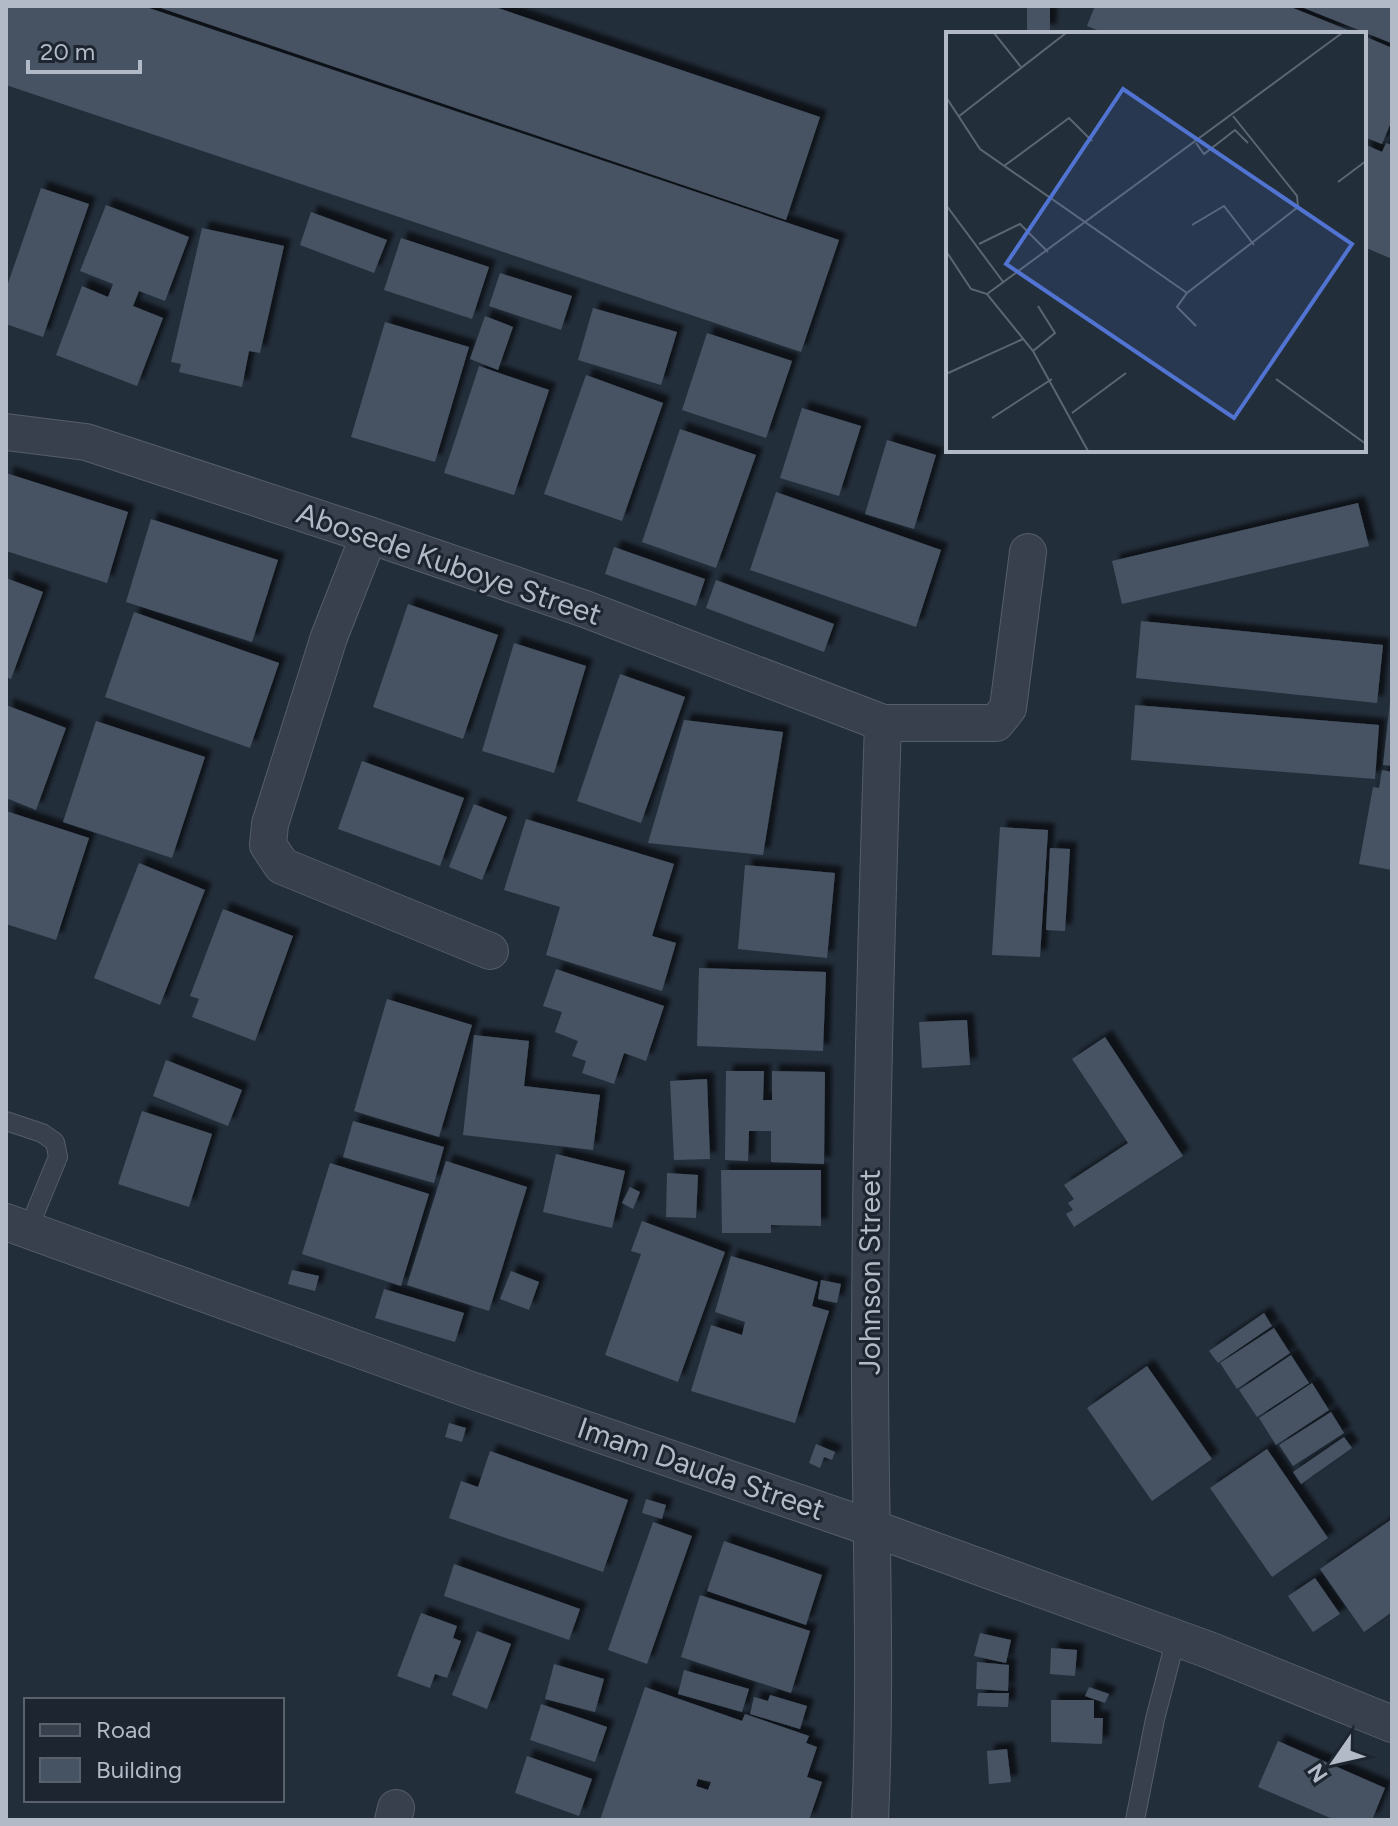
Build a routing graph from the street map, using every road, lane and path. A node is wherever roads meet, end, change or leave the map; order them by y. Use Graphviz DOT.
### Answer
graph roads {
  1 [pos="6,432"];
  2 [pos="369,535"];
  3 [pos="1028,552"];
  4 [pos="883,723"];
  5 [pos="490,951"];
  6 [pos="6,1121"];
  7 [pos="17,1226"];
  8 [pos="872,1528"];
  9 [pos="1176,1638"];
  10 [pos="1392,1724"];
  11 [pos="870,1820"];
  12 [pos="1135,1820"];
  1 -- 2 [label="street, Abosede Kuboye Street"];
  2 -- 4 [label="street, Abosede Kuboye Street"];
  2 -- 5 [label="street"];
  3 -- 4 [label="street"];
  4 -- 8 [label="street, Johnson Street"];
  6 -- 7 [label="lane"];
  7 -- 8 [label="street, Imam Dauda Street"];
  8 -- 9 [label="street, Imam Dauda Street"];
  8 -- 11 [label="street, Johnson Street"];
  9 -- 10 [label="street, Imam Dauda Street"];
  9 -- 12 [label="lane"];
}
